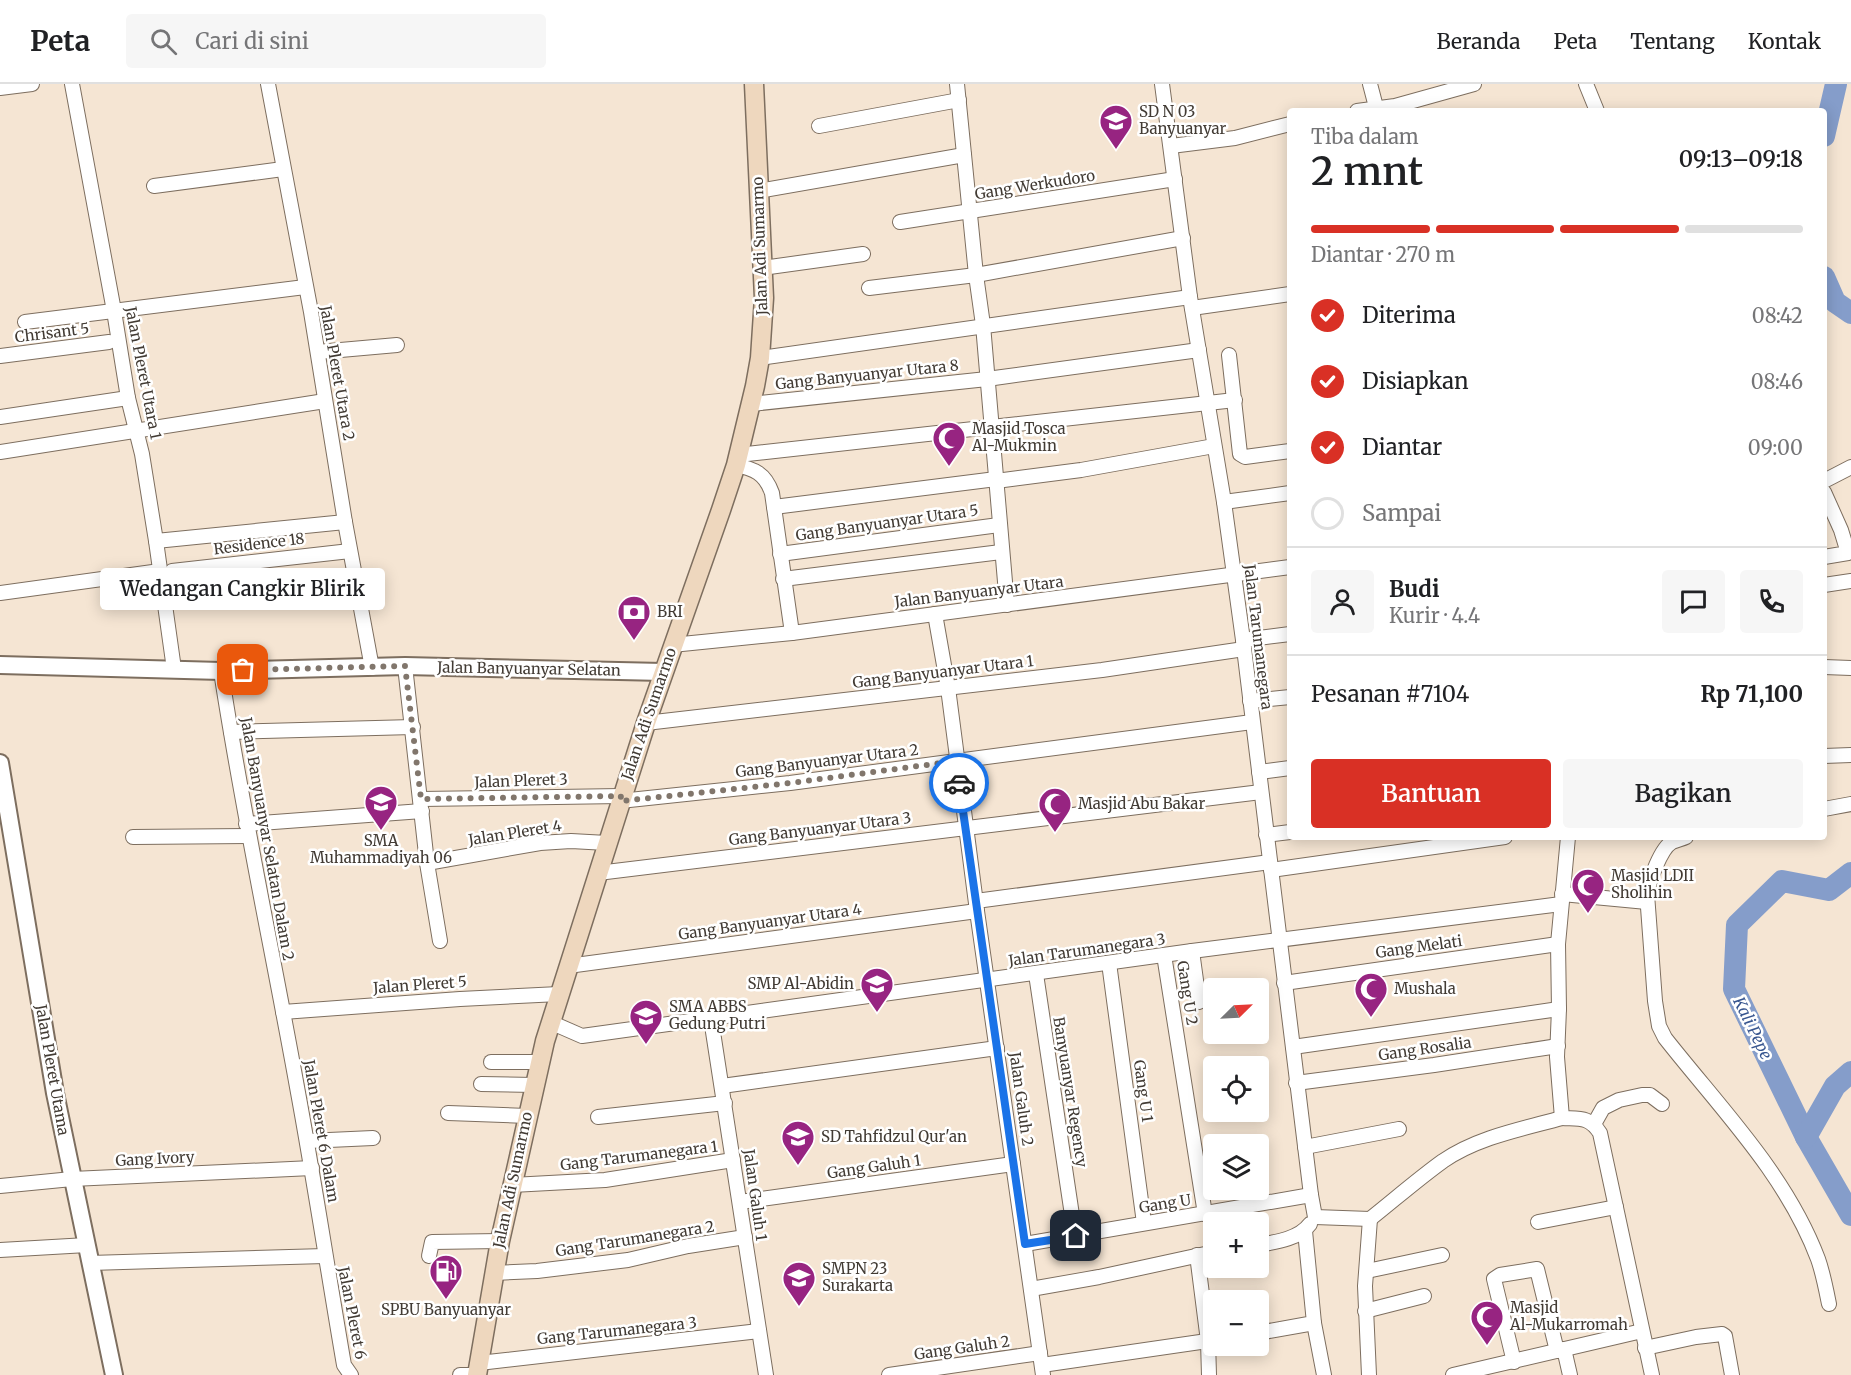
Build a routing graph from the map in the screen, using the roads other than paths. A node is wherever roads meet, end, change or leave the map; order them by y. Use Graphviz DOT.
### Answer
graph roads {
  1 [pos="32,84"];
  2 [pos="72,84"];
  3 [pos="268,84"];
  4 [pos="754,84"];
  5 [pos="957,84"];
  6 [pos="1162,84"];
  7 [pos="1370,84"];
  8 [pos="1474,84"];
  9 [pos="1586,84"];
  10 [pos="0,88"];
  11 [pos="959,100"];
  12 [pos="1376,107"];
  13 [pos="1371,108"];
  14 [pos="1386,108"];
  15 [pos="1398,108"];
  16 [pos="1595,108"];
  17 [pos="1287,125"];
  18 [pos="819,126"];
  19 [pos="1171,146"];
  20 [pos="964,155"];
  21 [pos="283,169"];
  22 [pos="1175,179"];
  23 [pos="154,186"];
  24 [pos="759,192"];
  25 [pos="969,213"];
  26 [pos="900,222"];
  27 [pos="1183,238"];
  28 [pos="863,254"];
  29 [pos="762,268"];
  30 [pos="976,275"];
  31 [pos="305,286"];
  32 [pos="869,288"];
  33 [pos="1287,294"];
  34 [pos="1191,302"];
  35 [pos="114,311"];
  36 [pos="25,322"];
  37 [pos="983,325"];
  38 [pos="109,342"];
  39 [pos="397,345"];
  40 [pos="1199,350"];
  41 [pos="318,352"];
  42 [pos="1229,355"];
  43 [pos="0,356"];
  44 [pos="760,358"];
  45 [pos="987,379"];
  46 [pos="128,398"];
  47 [pos="1235,400"];
  48 [pos="325,401"];
  49 [pos="1207,403"];
  50 [pos="751,404"];
  51 [pos="0,417"];
  52 [pos="992,426"];
  53 [pos="135,430"];
  54 [pos="1214,447"];
  55 [pos="1287,451"];
  56 [pos="0,452"];
  57 [pos="737,460"];
  58 [pos="1851,467"];
  59 [pos="1827,479"];
  60 [pos="996,480"];
  61 [pos="1287,493"];
  62 [pos="1827,497"];
  63 [pos="1224,502"];
  64 [pos="774,507"];
  65 [pos="345,522"];
  66 [pos="999,525"];
  67 [pos="1846,528"];
  68 [pos="156,541"];
  69 [pos="350,550"];
  70 [pos="1001,552"];
  71 [pos="780,554"];
  72 [pos="1827,557"];
  73 [pos="1850,557"];
  74 [pos="1287,567"];
  75 [pos="166,571"];
  76 [pos="1233,575"];
  77 [pos="783,579"];
  78 [pos="1851,581"];
  79 [pos="1827,585"];
  80 [pos="0,593"];
  81 [pos="1007,605"];
  82 [pos="935,614"];
  83 [pos="792,633"];
  84 [pos="1287,635"];
  85 [pos="672,645"];
  86 [pos="1244,645"];
  87 [pos="0,665"];
  88 [pos="405,666"];
  89 [pos="1827,667"];
  90 [pos="372,668"];
  91 [pos="1851,668"];
  92 [pos="174,669"];
  93 [pos="221,671"];
  94 [pos="663,672"];
  95 [pos="948,688"];
  96 [pos="1287,697"];
  97 [pos="1250,701"];
  98 [pos="1252,722"];
  99 [pos="646,723"];
  100 [pos="413,727"];
  101 [pos="231,732"];
  102 [pos="1851,755"];
  103 [pos="1827,756"];
  104 [pos="956,761"];
  105 [pos="0,763"];
  106 [pos="1287,768"];
  107 [pos="1259,772"];
  108 [pos="1261,792"];
  109 [pos="621,798"];
  110 [pos="1851,804"];
  111 [pos="421,805"];
  112 [pos="1827,808"];
  113 [pos="966,827"];
  114 [pos="247,830"];
  115 [pos="1287,832"];
  116 [pos="1266,835"];
  117 [pos="133,837"];
  118 [pos="1481,840"];
  119 [pos="1568,840"];
  120 [pos="1678,840"];
  121 [pos="607,843"];
  122 [pos="427,863"];
  123 [pos="1270,866"];
  124 [pos="598,873"];
  125 [pos="1561,899"];
  126 [pos="1647,902"];
  127 [pos="976,906"];
  128 [pos="440,941"];
  129 [pos="1278,941"];
  130 [pos="1558,944"];
  131 [pos="1192,951"];
  132 [pos="1164,955"];
  133 [pos="1109,963"];
  134 [pos="568,966"];
  135 [pos="1036,974"];
  136 [pos="987,980"];
  137 [pos="1284,983"];
  138 [pos="559,994"];
  139 [pos="1199,1002"];
  140 [pos="1559,1009"];
  141 [pos="283,1012"];
  142 [pos="711,1019"];
  143 [pos="550,1022"];
  144 [pos="582,1036"];
  145 [pos="545,1041"];
  146 [pos="1558,1046"];
  147 [pos="1293,1047"];
  148 [pos="997,1048"];
  149 [pos="491,1062"];
  150 [pos="540,1062"];
  151 [pos="1296,1083"];
  152 [pos="481,1084"];
  153 [pos="534,1085"];
  154 [pos="722,1086"];
  155 [pos="724,1103"];
  156 [pos="1662,1104"];
  157 [pos="448,1113"];
  158 [pos="527,1116"];
  159 [pos="598,1117"];
  160 [pos="1562,1118"];
  161 [pos="1594,1124"];
  162 [pos="1399,1129"];
  163 [pos="373,1138"];
  164 [pos="307,1140"];
  165 [pos="1305,1148"];
  166 [pos="734,1160"];
  167 [pos="1013,1164"];
  168 [pos="312,1168"];
  169 [pos="72,1179"];
  170 [pos="512,1185"];
  171 [pos="0,1186"];
  172 [pos="1311,1195"];
  173 [pos="740,1202"];
  174 [pos="1616,1207"];
  175 [pos="1205,1212"];
  176 [pos="1216,1212"];
  177 [pos="1203,1214"];
  178 [pos="1072,1215"];
  179 [pos="1314,1217"];
  180 [pos="1370,1219"];
  181 [pos="1538,1222"];
  182 [pos="1144,1223"];
  183 [pos="1305,1231"];
  184 [pos="745,1237"];
  185 [pos="500,1240"];
  186 [pos="1269,1243"];
  187 [pos="1025,1244"];
  188 [pos="87,1245"];
  189 [pos="0,1250"];
  190 [pos="1203,1254"];
  191 [pos="1197,1255"];
  192 [pos="1442,1255"];
  193 [pos="325,1256"];
  194 [pos="429,1256"];
  195 [pos="90,1263"];
  196 [pos="1367,1271"];
  197 [pos="494,1273"];
  198 [pos="1031,1289"];
  199 [pos="1203,1292"];
  200 [pos="1424,1296"];
  201 [pos="1829,1304"];
  202 [pos="1365,1311"];
  203 [pos="1314,1323"];
  204 [pos="759,1331"];
  205 [pos="1269,1331"];
  206 [pos="1642,1331"];
  207 [pos="1203,1342"];
  208 [pos="1645,1348"];
  209 [pos="1561,1350"];
  210 [pos="1210,1356"];
  211 [pos="1514,1362"];
  212 [pos="1042,1364"];
  213 [pos="477,1371"];
  214 [pos="114,1375"];
  215 [pos="351,1375"];
  216 [pos="460,1375"];
  217 [pos="766,1375"];
  218 [pos="889,1375"];
  219 [pos="1209,1375"];
  220 [pos="1324,1375"];
  221 [pos="1369,1375"];
  222 [pos="1453,1375"];
  223 [pos="1570,1375"];
  224 [pos="1652,1375"];
  225 [pos="1732,1375"];
  1 -- 10 [label="street"];
  2 -- 35 [label="street, Jalan Pleret Utara 1"];
  3 -- 21 [label="street, Jalan Pleret Utara 2"];
  4 -- 24 [label="main road, Jalan Adi Sumarmo"];
  5 -- 11 [label="street"];
  6 -- 19 [label="street, Jalan Tarumanegara"];
  7 -- 12 [label="street"];
  8 -- 15 [label="street"];
  9 -- 16 [label="street"];
  11 -- 18 [label="street"];
  11 -- 20 [label="street"];
  12 -- 13 [label="street"];
  12 -- 14 [label="street"];
  17 -- 19 [label="street"];
  19 -- 22 [label="street, Jalan Tarumanegara"];
  20 -- 24 [label="street"];
  20 -- 25 [label="street"];
  21 -- 23 [label="street"];
  21 -- 31 [label="street, Jalan Pleret Utara 2"];
  22 -- 25 [label="street, Gang Werkudoro"];
  22 -- 27 [label="street, Jalan Tarumanegara"];
  24 -- 29 [label="main road, Jalan Adi Sumarmo"];
  25 -- 26 [label="street, Gang Werkudoro"];
  25 -- 30 [label="street"];
  27 -- 30 [label="street"];
  27 -- 34 [label="street, Jalan Tarumanegara"];
  28 -- 29 [label="street"];
  29 -- 44 [label="main road, Jalan Adi Sumarmo"];
  30 -- 32 [label="street"];
  30 -- 37 [label="street"];
  31 -- 35 [label="street"];
  31 -- 41 [label="street, Jalan Pleret Utara 2"];
  33 -- 34 [label="street"];
  34 -- 37 [label="street"];
  34 -- 40 [label="street, Jalan Tarumanegara"];
  35 -- 36 [label="street"];
  35 -- 46 [label="street, Jalan Pleret Utara 1"];
  37 -- 44 [label="street"];
  37 -- 45 [label="street"];
  38 -- 43 [label="street, Chrisant 5"];
  39 -- 41 [label="street"];
  40 -- 45 [label="street, Gang Banyuanyar Utara 8"];
  40 -- 49 [label="street, Jalan Tarumanegara"];
  41 -- 48 [label="street, Jalan Pleret Utara 2"];
  42 -- 47 [label="street"];
  44 -- 50 [label="main road, Jalan Adi Sumarmo"];
  45 -- 50 [label="street, Gang Banyuanyar Utara 8"];
  45 -- 52 [label="street"];
  46 -- 51 [label="street"];
  46 -- 53 [label="street, Jalan Pleret Utara 1"];
  47 -- 49 [label="street"];
  47 -- 55 [label="street"];
  48 -- 53 [label="street"];
  48 -- 65 [label="street, Jalan Pleret Utara 2"];
  49 -- 52 [label="street"];
  49 -- 54 [label="street, Jalan Tarumanegara"];
  50 -- 57 [label="main road, Jalan Adi Sumarmo"];
  52 -- 57 [label="street"];
  52 -- 60 [label="street"];
  53 -- 56 [label="street"];
  53 -- 68 [label="street, Jalan Pleret Utara 1"];
  54 -- 60 [label="street"];
  54 -- 63 [label="street, Jalan Tarumanegara"];
  57 -- 64 [label="street"];
  57 -- 85 [label="main road, Jalan Adi Sumarmo"];
  58 -- 59 [label="street"];
  60 -- 64 [label="street"];
  60 -- 66 [label="street"];
  61 -- 63 [label="street"];
  62 -- 67 [label="street"];
  63 -- 76 [label="street, Jalan Tarumanegara"];
  64 -- 71 [label="street"];
  65 -- 68 [label="street"];
  65 -- 69 [label="street, Jalan Pleret Utara 2"];
  66 -- 70 [label="street"];
  66 -- 71 [label="street, Gang Banyuanyar Utara 5"];
  67 -- 73 [label="street"];
  68 -- 75 [label="street, Jalan Pleret Utara 1"];
  69 -- 75 [label="street, Residence 18"];
  69 -- 90 [label="street, Jalan Pleret Utara 2"];
  70 -- 77 [label="street"];
  70 -- 81 [label="street"];
  71 -- 77 [label="street"];
  72 -- 73 [label="street"];
  74 -- 76 [label="street, Jalan Banyuanyar Utara"];
  75 -- 80 [label="street, Residence 18"];
  75 -- 92 [label="street, Jalan Pleret Utara 1"];
  76 -- 81 [label="street, Jalan Banyuanyar Utara"];
  76 -- 86 [label="street, Jalan Tarumanegara"];
  77 -- 83 [label="street"];
  78 -- 79 [label="street"];
  81 -- 82 [label="street, Jalan Banyuanyar Utara"];
  82 -- 83 [label="street, Jalan Banyuanyar Utara"];
  82 -- 95 [label="street, Jalan Galuh 2"];
  83 -- 85 [label="street, Jalan Banyuanyar Utara"];
  84 -- 86 [label="street, Gang Banyuanyar Utara 1"];
  85 -- 94 [label="main road, Jalan Adi Sumarmo"];
  86 -- 95 [label="street, Gang Banyuanyar Utara 1"];
  86 -- 97 [label="street, Jalan Tarumanegara"];
  87 -- 92 [label="street, Jalan Banyuanyar Selatan"];
  88 -- 90 [label="street, Jalan Banyuanyar Selatan"];
  88 -- 94 [label="street, Jalan Banyuanyar Selatan"];
  88 -- 100 [label="street"];
  89 -- 91 [label="street"];
  90 -- 93 [label="street, Jalan Banyuanyar Selatan"];
  92 -- 93 [label="street, Jalan Banyuanyar Selatan"];
  93 -- 101 [label="street, Jalan Banyuanyar Selatan Dalam 2"];
  94 -- 99 [label="main road, Jalan Adi Sumarmo"];
  95 -- 99 [label="street, Gang Banyuanyar Utara 1"];
  95 -- 104 [label="street, Jalan Galuh 2"];
  96 -- 97 [label="street"];
  97 -- 98 [label="street, Jalan Tarumanegara"];
  98 -- 104 [label="street, Gang Banyuanyar Utara 2"];
  98 -- 107 [label="street, Jalan Tarumanegara"];
  99 -- 109 [label="main road, Jalan Adi Sumarmo"];
  100 -- 101 [label="street"];
  100 -- 111 [label="street"];
  101 -- 114 [label="street, Jalan Banyuanyar Selatan Dalam 2"];
  102 -- 103 [label="street"];
  104 -- 109 [label="street, Gang Banyuanyar Utara 2"];
  104 -- 113 [label="street, Jalan Galuh 2"];
  105 -- 169 [label="street, Jalan Pleret Utama"];
  106 -- 107 [label="street"];
  107 -- 108 [label="street, Jalan Tarumanegara"];
  108 -- 113 [label="street, Gang Banyuanyar Utara 3"];
  108 -- 116 [label="street, Jalan Tarumanegara"];
  109 -- 111 [label="street, Jalan Pleret 3"];
  109 -- 121 [label="main road, Jalan Adi Sumarmo"];
  110 -- 112 [label="street"];
  111 -- 114 [label="street, Jalan Pleret 3"];
  111 -- 122 [label="street"];
  113 -- 124 [label="street, Gang Banyuanyar Utara 3"];
  113 -- 127 [label="street, Jalan Galuh 2"];
  114 -- 117 [label="street, Jalan Pleret 3"];
  114 -- 141 [label="street, Jalan Banyuanyar Selatan Dalam 2"];
  115 -- 116 [label="street"];
  116 -- 123 [label="street, Jalan Tarumanegara"];
  118 -- 123 [label="street, Gang Banyuanyar Utara 4"];
  119 -- 125 [label="street"];
  120 -- 126 [label="street"];
  121 -- 122 [label="street, Jalan Pleret 4"];
  121 -- 124 [label="main road, Jalan Adi Sumarmo"];
  122 -- 128 [label="street"];
  123 -- 127 [label="street, Gang Banyuanyar Utara 4"];
  123 -- 129 [label="street, Jalan Tarumanegara"];
  124 -- 134 [label="main road, Jalan Adi Sumarmo"];
  125 -- 126 [label="street, Jalan Tarumanegara 3"];
  125 -- 129 [label="street, Jalan Tarumanegara 3"];
  125 -- 130 [label="street"];
  126 -- 201 [label="street"];
  127 -- 134 [label="street, Gang Banyuanyar Utara 4"];
  127 -- 136 [label="street, Jalan Galuh 2"];
  129 -- 131 [label="street, Jalan Tarumanegara 3"];
  129 -- 137 [label="street, Jalan Tarumanegara"];
  130 -- 137 [label="street, Gang Melati"];
  130 -- 140 [label="street"];
  131 -- 132 [label="street, Jalan Tarumanegara 3"];
  131 -- 139 [label="street"];
  132 -- 133 [label="street, Jalan Tarumanegara 3"];
  132 -- 175 [label="street, Gang U 2"];
  133 -- 135 [label="street, Jalan Tarumanegara 3"];
  133 -- 182 [label="street, Gang U 1"];
  134 -- 138 [label="main road, Jalan Adi Sumarmo"];
  135 -- 136 [label="street, Jalan Tarumanegara 3"];
  135 -- 178 [label="street, Banyuanyar Regency"];
  136 -- 142 [label="street, Jalan Tarumanegara 3"];
  136 -- 148 [label="street, Jalan Galuh 2"];
  137 -- 147 [label="street, Jalan Tarumanegara"];
  138 -- 141 [label="street, Jalan Pleret 5"];
  138 -- 143 [label="main road, Jalan Adi Sumarmo"];
  140 -- 146 [label="street"];
  140 -- 147 [label="street"];
  141 -- 164 [label="street, Jalan Pleret 6 Dalam"];
  142 -- 144 [label="street, Jalan Tarumanegara 3"];
  142 -- 154 [label="street, Jalan Galuh 1"];
  143 -- 144 [label="street"];
  143 -- 145 [label="main road, Jalan Adi Sumarmo"];
  144 -- 145 [label="street, Jalan Tarumanegara 3"];
  145 -- 150 [label="main road, Jalan Adi Sumarmo"];
  146 -- 151 [label="street, Gang Rosalia"];
  146 -- 160 [label="street"];
  147 -- 151 [label="street, Jalan Tarumanegara"];
  148 -- 154 [label="street"];
  148 -- 167 [label="street, Jalan Galuh 2"];
  149 -- 150 [label="street"];
  150 -- 153 [label="main road, Jalan Adi Sumarmo"];
  151 -- 165 [label="street, Jalan Tarumanegara"];
  152 -- 153 [label="street"];
  153 -- 158 [label="main road, Jalan Adi Sumarmo"];
  154 -- 155 [label="street, Jalan Galuh 1"];
  155 -- 159 [label="street"];
  155 -- 166 [label="street, Jalan Galuh 1"];
  156 -- 161 [label="street"];
  157 -- 158 [label="street"];
  158 -- 170 [label="main road, Jalan Adi Sumarmo"];
  160 -- 161 [label="street"];
  160 -- 180 [label="street"];
  161 -- 174 [label="street"];
  162 -- 165 [label="street"];
  163 -- 164 [label="street"];
  164 -- 168 [label="street, Jalan Pleret 6 Dalam"];
  165 -- 172 [label="street, Jalan Tarumanegara"];
  166 -- 170 [label="street, Gang Tarumanegara 1"];
  166 -- 173 [label="street, Jalan Galuh 1"];
  167 -- 173 [label="street, Gang Galuh 1"];
  167 -- 187 [label="street, Jalan Galuh 2"];
  168 -- 169 [label="street, Gang Ivory"];
  168 -- 193 [label="street, Jalan Pleret 6 Dalam"];
  169 -- 171 [label="street, Gang Ivory"];
  169 -- 188 [label="street, Jalan Pleret Utama"];
  170 -- 185 [label="main road, Jalan Adi Sumarmo"];
  172 -- 176 [label="street, Gang U"];
  172 -- 179 [label="street, Jalan Tarumanegara"];
  173 -- 184 [label="street, Jalan Galuh 1"];
  174 -- 181 [label="street"];
  174 -- 206 [label="street"];
  177 -- 182 [label="street, Gang U"];
  179 -- 180 [label="street"];
  179 -- 183 [label="street"];
  180 -- 196 [label="street"];
  182 -- 187 [label="street, Gang U"];
  183 -- 186 [label="street"];
  183 -- 203 [label="street"];
  184 -- 197 [label="street, Gang Tarumanegara 2"];
  184 -- 204 [label="street, Jalan Galuh 1"];
  185 -- 194 [label="street"];
  185 -- 197 [label="main road, Jalan Adi Sumarmo"];
  187 -- 198 [label="street, Jalan Galuh 2"];
  188 -- 189 [label="street"];
  188 -- 195 [label="street, Jalan Pleret Utama"];
  190 -- 191 [label="street"];
  191 -- 198 [label="street"];
  191 -- 199 [label="street"];
  192 -- 196 [label="street"];
  193 -- 195 [label="street"];
  193 -- 215 [label="street, Jalan Pleret 6"];
  195 -- 214 [label="street, Jalan Pleret Utama"];
  196 -- 202 [label="street"];
  197 -- 213 [label="main road, Jalan Adi Sumarmo"];
  198 -- 212 [label="street, Jalan Galuh 2"];
  200 -- 202 [label="street"];
  202 -- 221 [label="street"];
  203 -- 205 [label="street"];
  203 -- 220 [label="street"];
  204 -- 213 [label="street, Gang Tarumanegara 3"];
  204 -- 217 [label="street, Jalan Galuh 1"];
  206 -- 208 [label="street"];
  206 -- 209 [label="street"];
  207 -- 212 [label="street, Gang Galuh 2"];
  208 -- 224 [label="street"];
  208 -- 225 [label="street"];
  209 -- 211 [label="street"];
  209 -- 211 [label="street"];
  209 -- 223 [label="street"];
  210 -- 219 [label="street"];
  211 -- 222 [label="street"];
  212 -- 218 [label="street, Gang Galuh 2"];
  213 -- 216 [label="street"];
}
